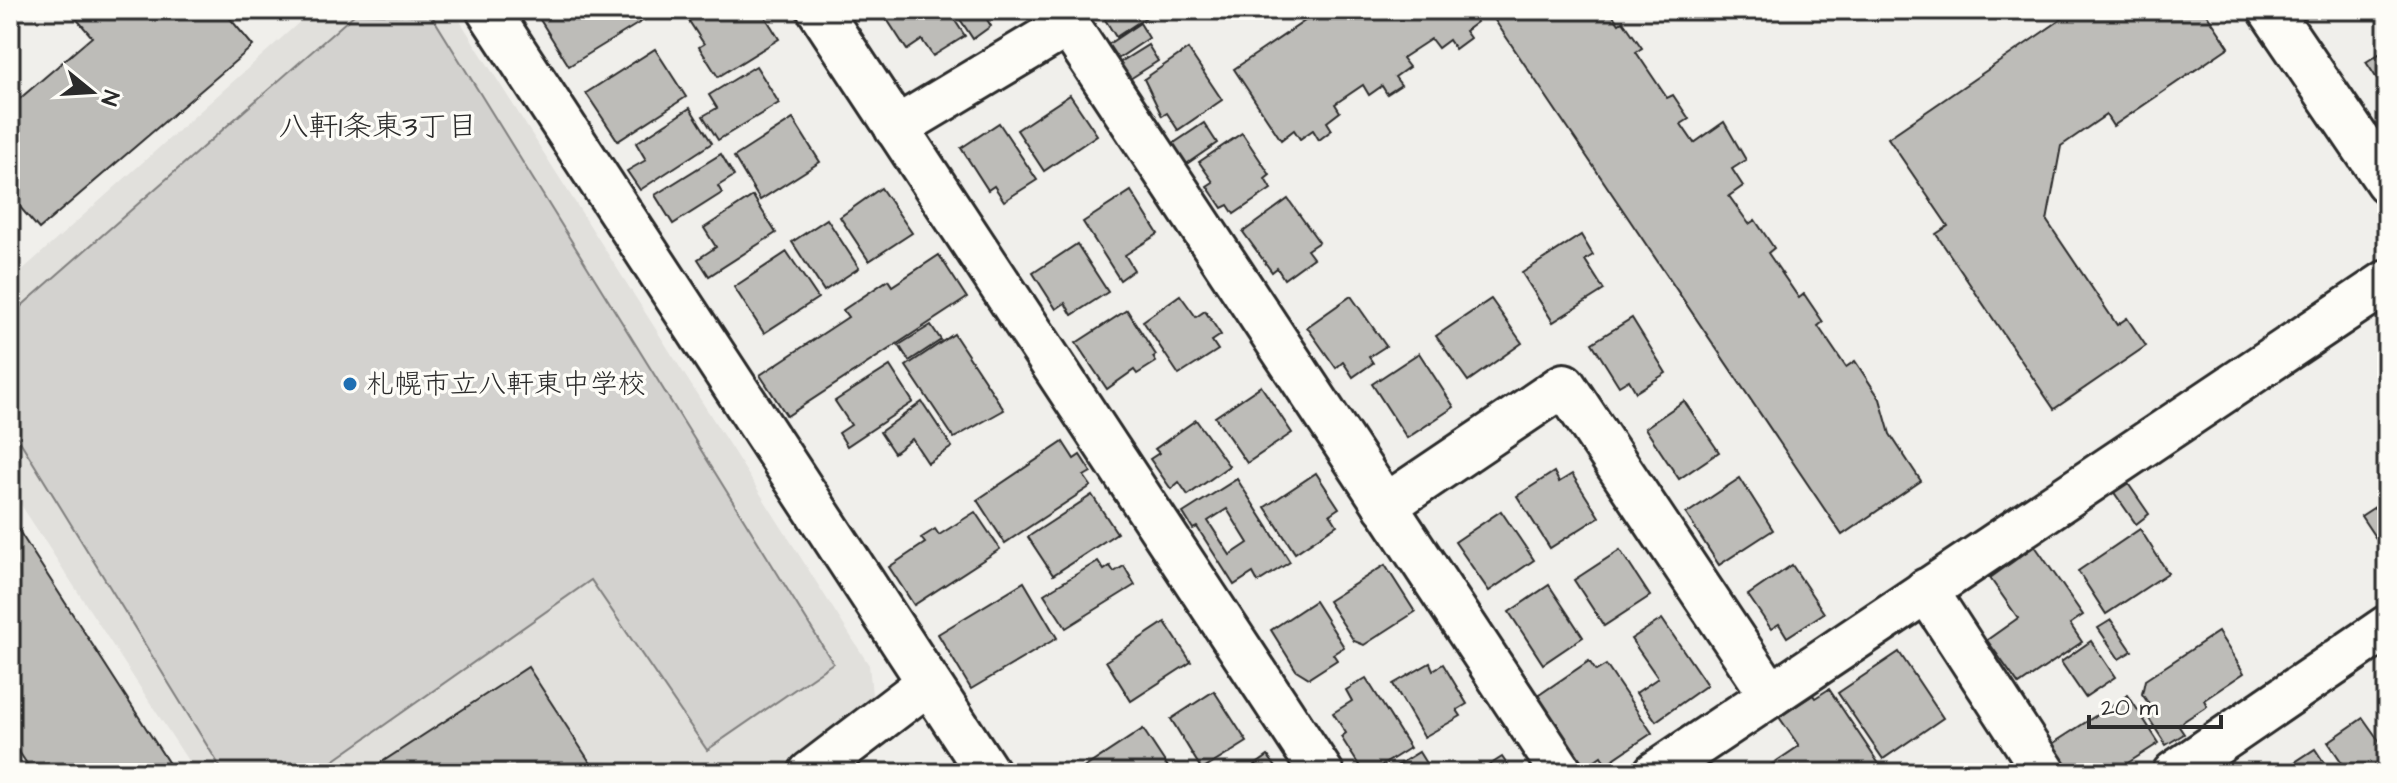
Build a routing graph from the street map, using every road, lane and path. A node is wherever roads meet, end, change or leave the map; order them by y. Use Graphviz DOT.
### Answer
graph roads {
  1 [pos="488,10"];
  2 [pos="819,10"];
  3 [pos="2287,16"];
  4 [pos="896,128"];
  5 [pos="2387,182"];
  6 [pos="2387,282"];
  7 [pos="1385,506"];
  8 [pos="1926,590"];
  9 [pos="2387,627"];
  10 [pos="928,683"];
  11 [pos="1771,695"];
  12 [pos="810,773"];
  13 [pos="988,773"];
  14 [pos="1322,773"];
  15 [pos="1562,773"];
  16 [pos="1655,773"];
  17 [pos="2045,773"];
  18 [pos="2174,773"];
  1 -- 10 [label="street"];
  2 -- 4 [label="street"];
  3 -- 5 [label="street"];
  4 -- 7 [label="street"];
  4 -- 14 [label="street"];
  6 -- 8 [label="street"];
  7 -- 11 [label="street"];
  7 -- 15 [label="street"];
  8 -- 11 [label="street"];
  8 -- 17 [label="street"];
  9 -- 18 [label="street"];
  10 -- 12 [label="street"];
  10 -- 13 [label="street"];
  11 -- 16 [label="street"];
}
